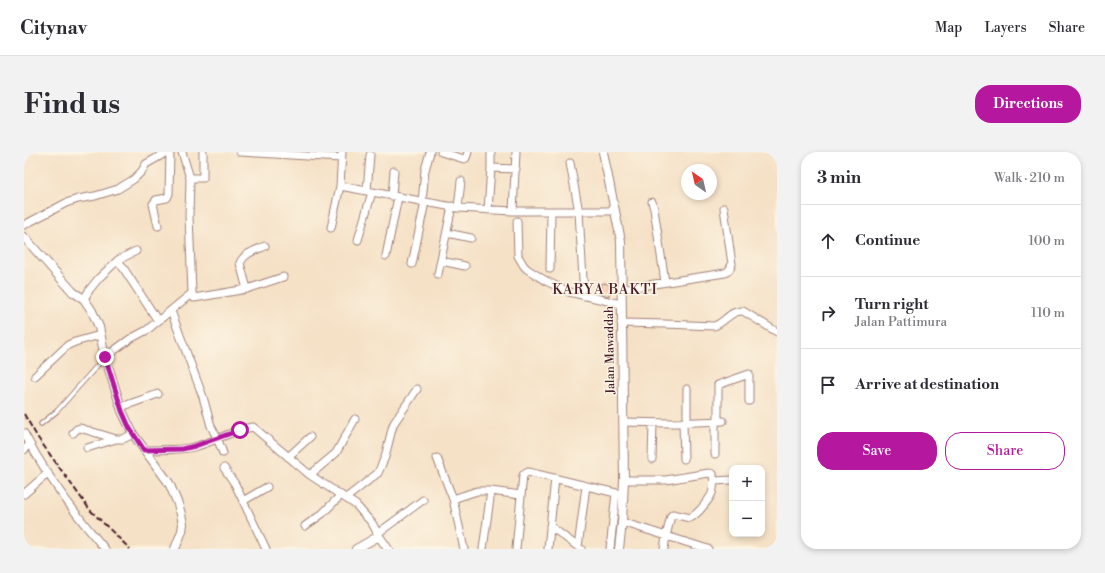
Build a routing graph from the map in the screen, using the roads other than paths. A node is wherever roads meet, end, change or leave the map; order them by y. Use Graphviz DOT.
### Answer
graph roads {
  1 [pos="167,152"];
  2 [pos="170,152"];
  3 [pos="182,152"];
  4 [pos="204,152"];
  5 [pos="240,152"];
  6 [pos="430,152"];
  7 [pos="441,152"];
  8 [pos="468,152"];
  9 [pos="491,152"];
  10 [pos="516,152"];
  11 [pos="603,152"];
  12 [pos="342,155"];
  13 [pos="370,155"];
  14 [pos="570,163"];
  15 [pos="490,168"];
  16 [pos="516,169"];
  17 [pos="394,171"];
  18 [pos="190,178"];
  19 [pos="461,182"];
  20 [pos="340,186"];
  21 [pos="369,192"];
  22 [pos="395,197"];
  23 [pos="424,202"];
  24 [pos="652,202"];
  25 [pos="455,207"];
  26 [pos="724,208"];
  27 [pos="488,210"];
  28 [pos="513,211"];
  29 [pos="616,211"];
  30 [pos="551,212"];
  31 [pos="579,212"];
  32 [pos="516,221"];
  33 [pos="24,225"];
  34 [pos="158,226"];
  35 [pos="331,228"];
  36 [pos="447,233"];
  37 [pos="24,237"];
  38 [pos="471,238"];
  39 [pos="358,240"];
  40 [pos="265,246"];
  41 [pos="136,251"];
  42 [pos="386,256"];
  43 [pos="118,260"];
  44 [pos="440,262"];
  45 [pos="412,264"];
  46 [pos="465,266"];
  47 [pos="550,269"];
  48 [pos="438,274"];
  49 [pos="283,277"];
  50 [pos="665,282"];
  51 [pos="247,289"];
  52 [pos="622,289"];
  53 [pos="192,293"];
  54 [pos="584,296"];
  55 [pos="84,299"];
  56 [pos="621,304"];
  57 [pos="171,311"];
  58 [pos="158,321"];
  59 [pos="621,323"];
  60 [pos="777,332"];
  61 [pos="100,335"];
  62 [pos="105,357"];
  63 [pos="35,376"];
  64 [pos="417,389"];
  65 [pos="687,389"];
  66 [pos="158,394"];
  67 [pos="749,401"];
  68 [pos="121,407"];
  69 [pos="355,420"];
  70 [pos="718,421"];
  71 [pos="623,422"];
  72 [pos="685,422"];
  73 [pos="653,423"];
  74 [pos="41,424"];
  75 [pos="24,433"];
  76 [pos="72,434"];
  77 [pos="133,434"];
  78 [pos="310,437"];
  79 [pos="218,438"];
  80 [pos="116,439"];
  81 [pos="30,444"];
  82 [pos="87,448"];
  83 [pos="24,450"];
  84 [pos="144,450"];
  85 [pos="223,453"];
  86 [pos="715,454"];
  87 [pos="288,457"];
  88 [pos="437,458"];
  89 [pos="652,458"];
  90 [pos="684,459"];
  91 [pos="224,468"];
  92 [pos="48,474"];
  93 [pos="310,475"];
  94 [pos="555,478"];
  95 [pos="624,480"];
  96 [pos="729,480"];
  97 [pos="714,481"];
  98 [pos="586,486"];
  99 [pos="267,487"];
  100 [pos="491,491"];
  101 [pos="619,493"];
  102 [pos="24,494"];
  103 [pos="521,495"];
  104 [pos="343,496"];
  105 [pos="453,499"];
  106 [pos="423,500"];
  107 [pos="243,501"];
  108 [pos="622,522"];
  109 [pos="305,526"];
  110 [pos="550,526"];
  111 [pos="378,535"];
  112 [pos="666,536"];
  113 [pos="579,548"];
  114 [pos="105,549"];
  115 [pos="175,549"];
  116 [pos="266,549"];
  117 [pos="356,549"];
  118 [pos="388,549"];
  119 [pos="464,549"];
  120 [pos="483,549"];
  121 [pos="516,549"];
  122 [pos="548,549"];
  123 [pos="610,549"];
  124 [pos="619,549"];
  125 [pos="664,549"];
  126 [pos="707,549"];
  1 -- 33 [label="street"];
  2 -- 34 [label="street"];
  3 -- 18 [label="street"];
  4 -- 18 [label="street"];
  5 -- 12 [label="street"];
  6 -- 23 [label="street"];
  7 -- 8 [label="street"];
  9 -- 15 [label="street"];
  10 -- 16 [label="street"];
  11 -- 29 [label="street, Jalan Mawaddah"];
  12 -- 20 [label="street"];
  13 -- 21 [label="street"];
  14 -- 31 [label="street"];
  15 -- 16 [label="street"];
  15 -- 27 [label="street"];
  16 -- 28 [label="street"];
  17 -- 22 [label="street"];
  18 -- 53 [label="street"];
  19 -- 25 [label="street"];
  20 -- 21 [label="street"];
  20 -- 35 [label="street"];
  21 -- 22 [label="street"];
  21 -- 39 [label="street"];
  22 -- 23 [label="street"];
  22 -- 42 [label="street"];
  23 -- 25 [label="street"];
  23 -- 45 [label="street"];
  24 -- 50 [label="street"];
  25 -- 27 [label="street"];
  25 -- 36 [label="street"];
  26 -- 50 [label="street"];
  27 -- 28 [label="street"];
  28 -- 30 [label="street"];
  29 -- 31 [label="street"];
  29 -- 52 [label="street, Jalan Mawaddah"];
  30 -- 31 [label="street"];
  30 -- 47 [label="street"];
  31 -- 54 [label="street"];
  32 -- 54 [label="street"];
  36 -- 38 [label="street"];
  36 -- 44 [label="street"];
  37 -- 55 [label="street"];
  40 -- 51 [label="street"];
  41 -- 43 [label="street"];
  43 -- 55 [label="street"];
  43 -- 58 [label="street"];
  44 -- 46 [label="street"];
  44 -- 48 [label="street"];
  49 -- 51 [label="street"];
  50 -- 52 [label="street"];
  51 -- 53 [label="street"];
  52 -- 56 [label="street, Jalan Mawaddah"];
  53 -- 57 [label="street"];
  54 -- 56 [label="street"];
  55 -- 61 [label="street"];
  56 -- 59 [label="street, Jalan Mawaddah"];
  57 -- 58 [label="street"];
  57 -- 79 [label="street"];
  58 -- 62 [label="street"];
  59 -- 60 [label="street"];
  59 -- 71 [label="street, Jalan Mawaddah"];
  61 -- 62 [label="street"];
  61 -- 63 [label="street"];
  62 -- 68 [label="street"];
  62 -- 74 [label="lane"];
  64 -- 104 [label="street"];
  65 -- 72 [label="street"];
  66 -- 68 [label="street"];
  67 -- 70 [label="street"];
  68 -- 77 [label="street"];
  69 -- 93 [label="street"];
  70 -- 72 [label="street"];
  70 -- 86 [label="street"];
  71 -- 73 [label="street"];
  71 -- 95 [label="street, Jalan Mawaddah"];
  72 -- 73 [label="street"];
  72 -- 90 [label="street"];
  73 -- 89 [label="street"];
  75 -- 81 [label="street"];
  76 -- 80 [label="street"];
  77 -- 80 [label="street"];
  77 -- 84 [label="street"];
  78 -- 87 [label="street"];
  79 -- 84 [label="street"];
  79 -- 85 [label="street"];
  79 -- 87 [label="street"];
  80 -- 82 [label="street"];
  81 -- 83 [label="street"];
  81 -- 92 [label="street"];
  84 -- 115 [label="street"];
  87 -- 93 [label="street"];
  88 -- 105 [label="street"];
  91 -- 107 [label="street"];
  92 -- 102 [label="street"];
  92 -- 114 [label="street"];
  93 -- 104 [label="street"];
  94 -- 98 [label="street"];
  94 -- 103 [label="street"];
  94 -- 110 [label="street"];
  95 -- 97 [label="street"];
  95 -- 101 [label="street, Jalan Mawaddah"];
  96 -- 97 [label="street"];
  97 -- 112 [label="street"];
  98 -- 101 [label="street"];
  98 -- 113 [label="street"];
  99 -- 107 [label="street"];
  100 -- 103 [label="street"];
  100 -- 105 [label="street"];
  100 -- 120 [label="street"];
  101 -- 108 [label="street, Jalan Mawaddah"];
  101 -- 123 [label="street"];
  103 -- 121 [label="street"];
  104 -- 109 [label="street"];
  104 -- 111 [label="street"];
  105 -- 119 [label="street"];
  106 -- 111 [label="street"];
  107 -- 116 [label="street"];
  108 -- 112 [label="street"];
  108 -- 124 [label="street, Jalan Mawaddah"];
  110 -- 113 [label="street"];
  110 -- 122 [label="street"];
  111 -- 117 [label="street"];
  111 -- 118 [label="street"];
  112 -- 125 [label="street"];
  112 -- 126 [label="street"];
}
